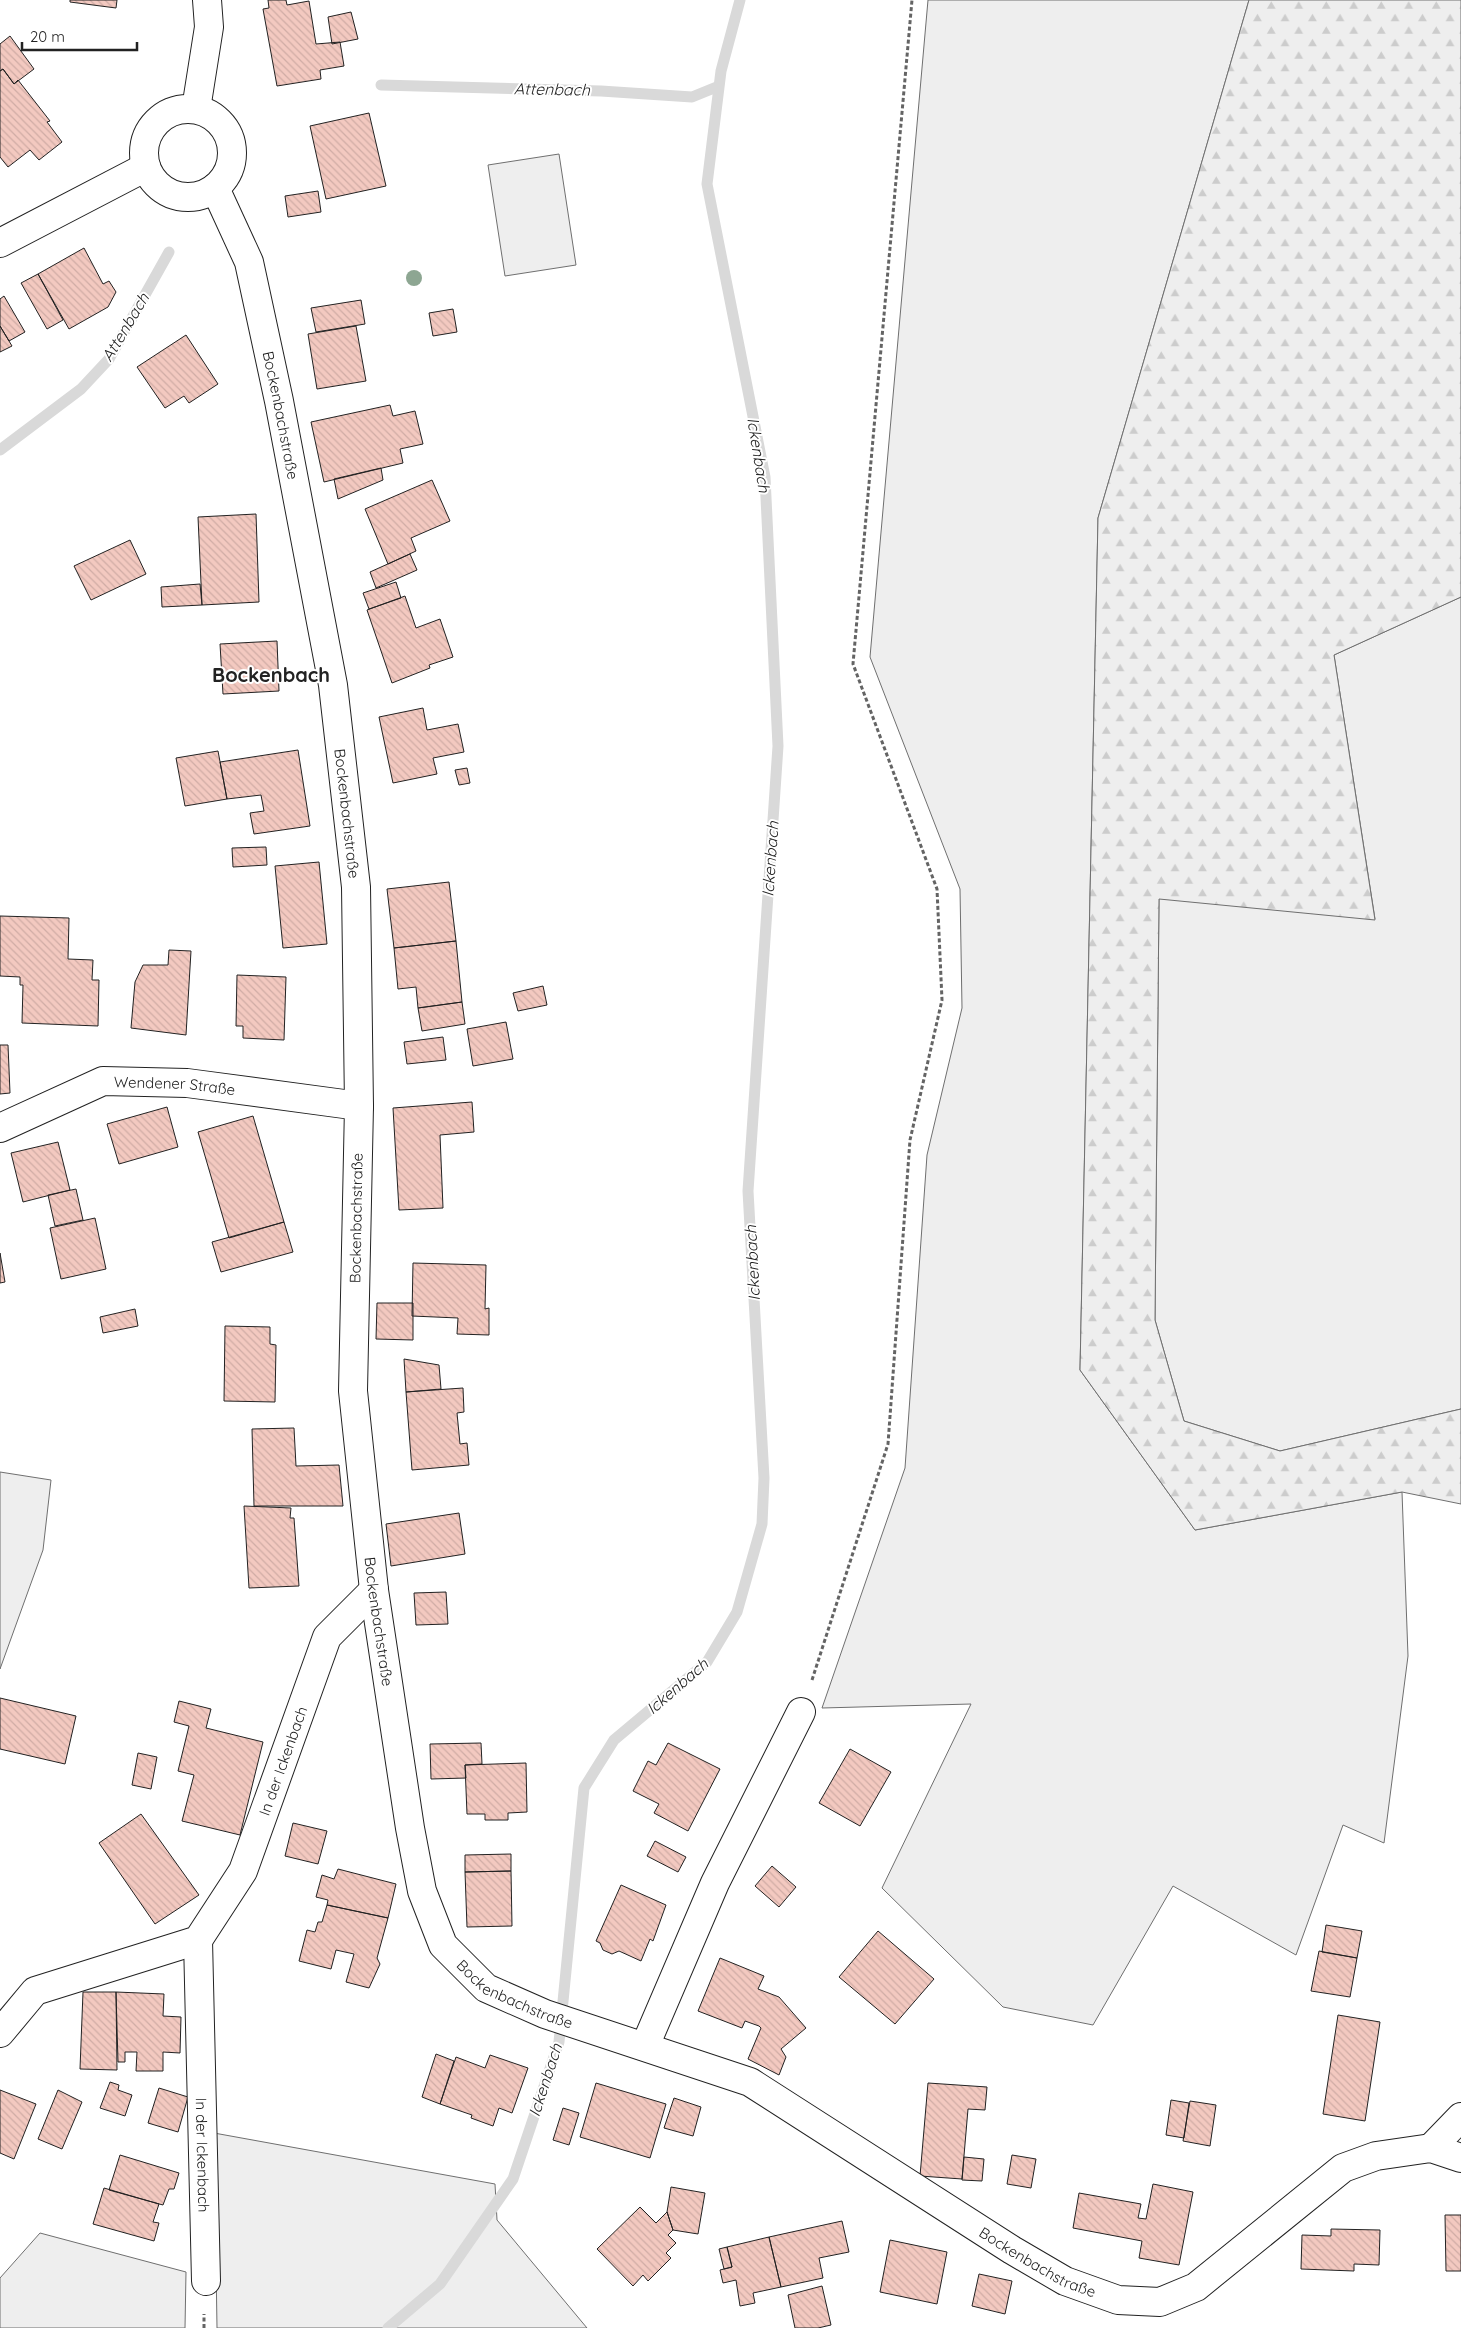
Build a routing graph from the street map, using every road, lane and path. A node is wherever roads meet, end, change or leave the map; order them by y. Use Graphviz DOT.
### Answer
graph roads {
  1 [pos="207,0"];
  2 [pos="912,0"];
  3 [pos="196,110"];
  4 [pos="146,167"];
  5 [pos="215,188"];
  6 [pos="0,243"];
  7 [pos="359,1106"];
  8 [pos="0,1128"];
  9 [pos="374,1590"];
  10 [pos="801,1712"];
  11 [pos="198,1940"];
  12 [pos="0,2033"];
  13 [pos="645,2046"];
  14 [pos="1461,2117"];
  15 [pos="1431,2148"];
  16 [pos="1461,2158"];
  17 [pos="206,2281"];
  1 -- 3 [label="street"];
  2 -- 10 [label="path"];
  3 -- 4 [label="street"];
  3 -- 5 [label="street"];
  4 -- 5 [label="street"];
  4 -- 6 [label="street"];
  5 -- 7 [label="street, Bockenbachstraße"];
  7 -- 8 [label="street, Wendener Straße"];
  7 -- 9 [label="street, Bockenbachstraße"];
  9 -- 11 [label="street, In der Ickenbach"];
  9 -- 13 [label="street, Bockenbachstraße"];
  10 -- 13 [label="street"];
  11 -- 12 [label="street"];
  11 -- 17 [label="street, In der Ickenbach"];
  13 -- 15 [label="street, Bockenbachstraße"];
  14 -- 15 [label="street"];
  15 -- 16 [label="street"];
}
